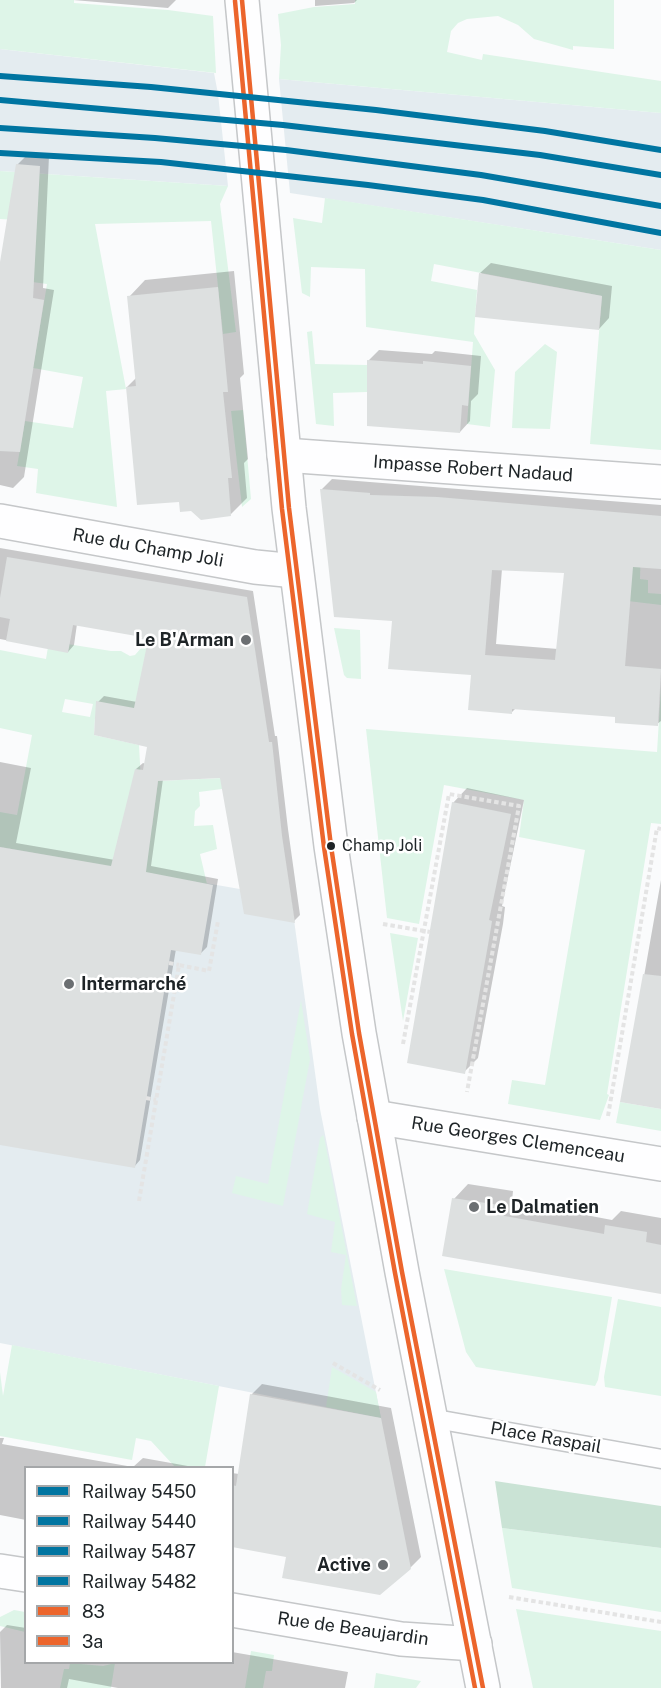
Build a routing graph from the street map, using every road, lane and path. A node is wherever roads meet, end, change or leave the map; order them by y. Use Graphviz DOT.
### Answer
graph roads {
  1 [pos="242,0"];
  2 [pos="284,455"];
  3 [pos="661,482"];
  4 [pos="0,521"];
  5 [pos="296,571"];
  6 [pos="661,829"];
  7 [pos="218,921"];
  8 [pos="382,924"];
  9 [pos="424,931"];
  10 [pos="430,932"];
  11 [pos="169,963"];
  12 [pos="179,966"];
  13 [pos="403,1047"];
  14 [pos="146,1098"];
  15 [pos="156,1100"];
  16 [pos="465,1102"];
  17 [pos="374,1117"];
  18 [pos="606,1126"];
  19 [pos="661,1164"];
  20 [pos="139,1201"];
  21 [pos="333,1363"];
  22 [pos="380,1390"];
  23 [pos="430,1418"];
  24 [pos="661,1459"];
  25 [pos="0,1571"];
  26 [pos="24,1575"];
  27 [pos="509,1597"];
  28 [pos="234,1610"];
  29 [pos="661,1622"];
  30 [pos="475,1644"];
  31 [pos="483,1688"];
  1 -- 2 [label="main road"];
  2 -- 3 [label="main road, Impasse Robert Nadaud"];
  2 -- 5 [label="main road"];
  4 -- 5 [label="main road, Rue du Champ Joli"];
  5 -- 17 [label="main road"];
  6 -- 18 [label="path"];
  7 -- 12 [label="path"];
  8 -- 9 [label="path"];
  9 -- 10 [label="path"];
  9 -- 13 [label="path"];
  9 -- 16 [label="path"];
  11 -- 12 [label="path"];
  12 -- 15 [label="path"];
  14 -- 15 [label="path"];
  15 -- 20 [label="path"];
  17 -- 19 [label="main road, Rue Georges Clemenceau"];
  17 -- 23 [label="main road"];
  21 -- 22 [label="path"];
  23 -- 24 [label="lane, Place Raspail"];
  23 -- 30 [label="main road"];
  25 -- 26 [label="main road"];
  27 -- 29 [label="path"];
  28 -- 30 [label="main road, Rue de Beaujardin"];
  30 -- 31 [label="main road"];
}
